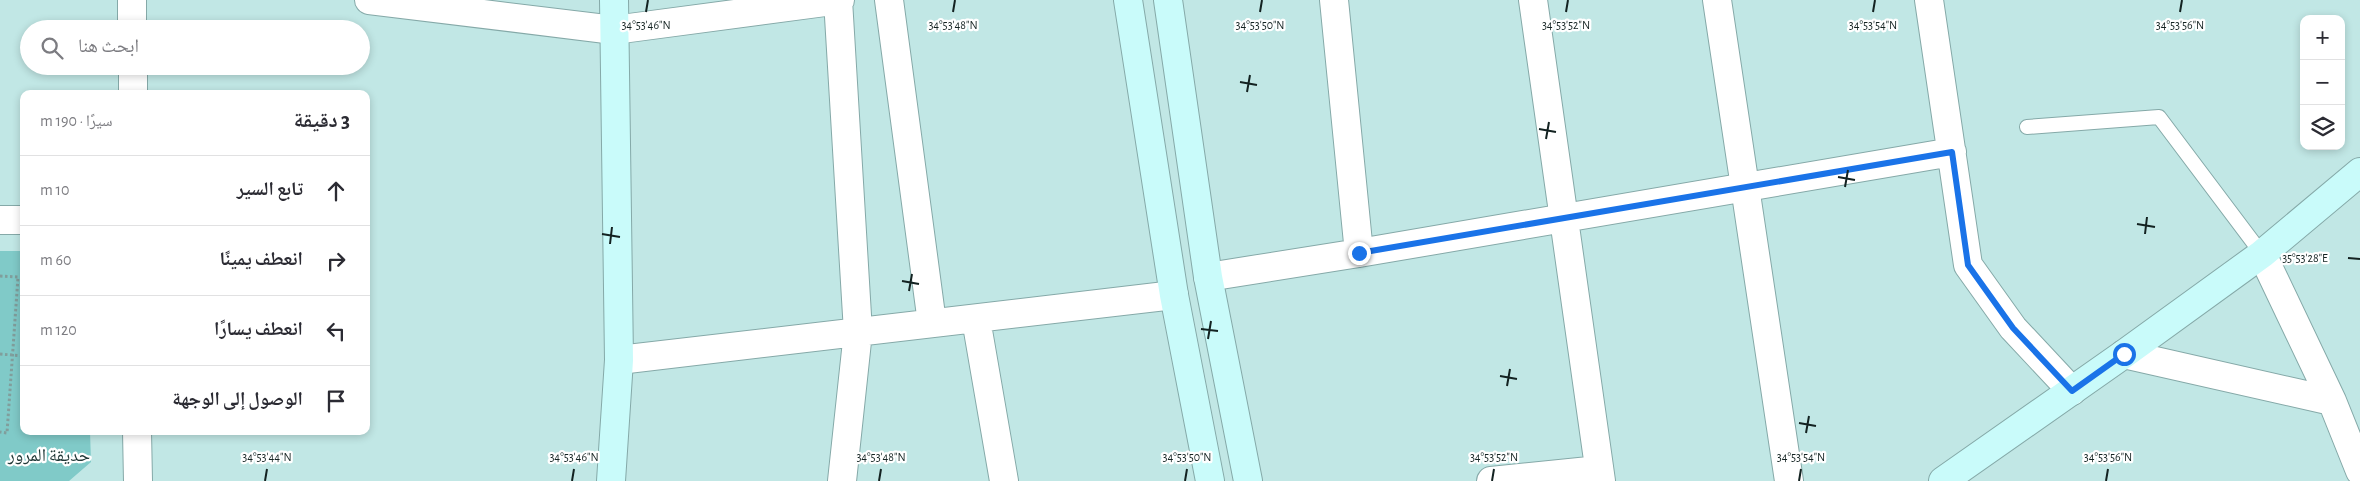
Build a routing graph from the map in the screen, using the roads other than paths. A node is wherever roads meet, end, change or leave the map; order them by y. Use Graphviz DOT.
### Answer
graph roads {
  1 [pos="132,0"];
  2 [pos="369,0"];
  3 [pos="614,0"];
  4 [pos="839,0"];
  5 [pos="889,0"];
  6 [pos="1128,0"];
  7 [pos="1168,0"];
  8 [pos="1334,0"];
  9 [pos="1533,0"];
  10 [pos="1717,0"];
  11 [pos="1929,0"];
  12 [pos="132,20"];
  13 [pos="614,30"];
  14 [pos="133,75"];
  15 [pos="133,90"];
  16 [pos="2026,126"];
  17 [pos="1952,152"];
  18 [pos="2360,172"];
  19 [pos="1745,188"];
  20 [pos="1564,218"];
  21 [pos="0,220"];
  22 [pos="20,220"];
  23 [pos="1359,253"];
  24 [pos="2262,254"];
  25 [pos="1208,277"];
  26 [pos="1174,296"];
  27 [pos="976,319"];
  28 [pos="932,324"];
  29 [pos="858,332"];
  30 [pos="2124,354"];
  31 [pos="619,360"];
  32 [pos="2072,391"];
  33 [pos="2332,402"];
  34 [pos="137,435"];
  35 [pos="2360,471"];
  36 [pos="1600,476"];
  37 [pos="138,481"];
  38 [pos="611,481"];
  39 [pos="842,481"];
  40 [pos="1004,481"];
  41 [pos="1210,481"];
  42 [pos="1248,481"];
  43 [pos="1491,481"];
  44 [pos="1789,481"];
  45 [pos="1943,481"];
  1 -- 12 [label="street"];
  2 -- 13 [label="street"];
  3 -- 13 [label="main road"];
  4 -- 13 [label="street"];
  4 -- 29 [label="street"];
  5 -- 28 [label="street"];
  6 -- 26 [label="main road"];
  7 -- 25 [label="main road"];
  8 -- 23 [label="street"];
  9 -- 20 [label="street"];
  10 -- 19 [label="street"];
  11 -- 17 [label="street"];
  13 -- 31 [label="main road"];
  14 -- 15 [label="street"];
  16 -- 24 [label="lane"];
  17 -- 19 [label="street"];
  17 -- 32 [label="street"];
  18 -- 24 [label="main road"];
  19 -- 20 [label="street"];
  19 -- 44 [label="street"];
  20 -- 23 [label="street"];
  20 -- 36 [label="street"];
  21 -- 22 [label="street"];
  23 -- 25 [label="street"];
  24 -- 30 [label="main road"];
  24 -- 33 [label="street"];
  25 -- 42 [label="main road"];
  26 -- 27 [label="street"];
  26 -- 41 [label="main road"];
  27 -- 28 [label="street"];
  27 -- 40 [label="street"];
  28 -- 29 [label="street"];
  29 -- 31 [label="street"];
  29 -- 39 [label="street"];
  30 -- 32 [label="main road"];
  30 -- 33 [label="street"];
  31 -- 38 [label="main road"];
  32 -- 45 [label="main road"];
  33 -- 35 [label="street"];
  34 -- 37 [label="street"];
  36 -- 43 [label="street"];
}
